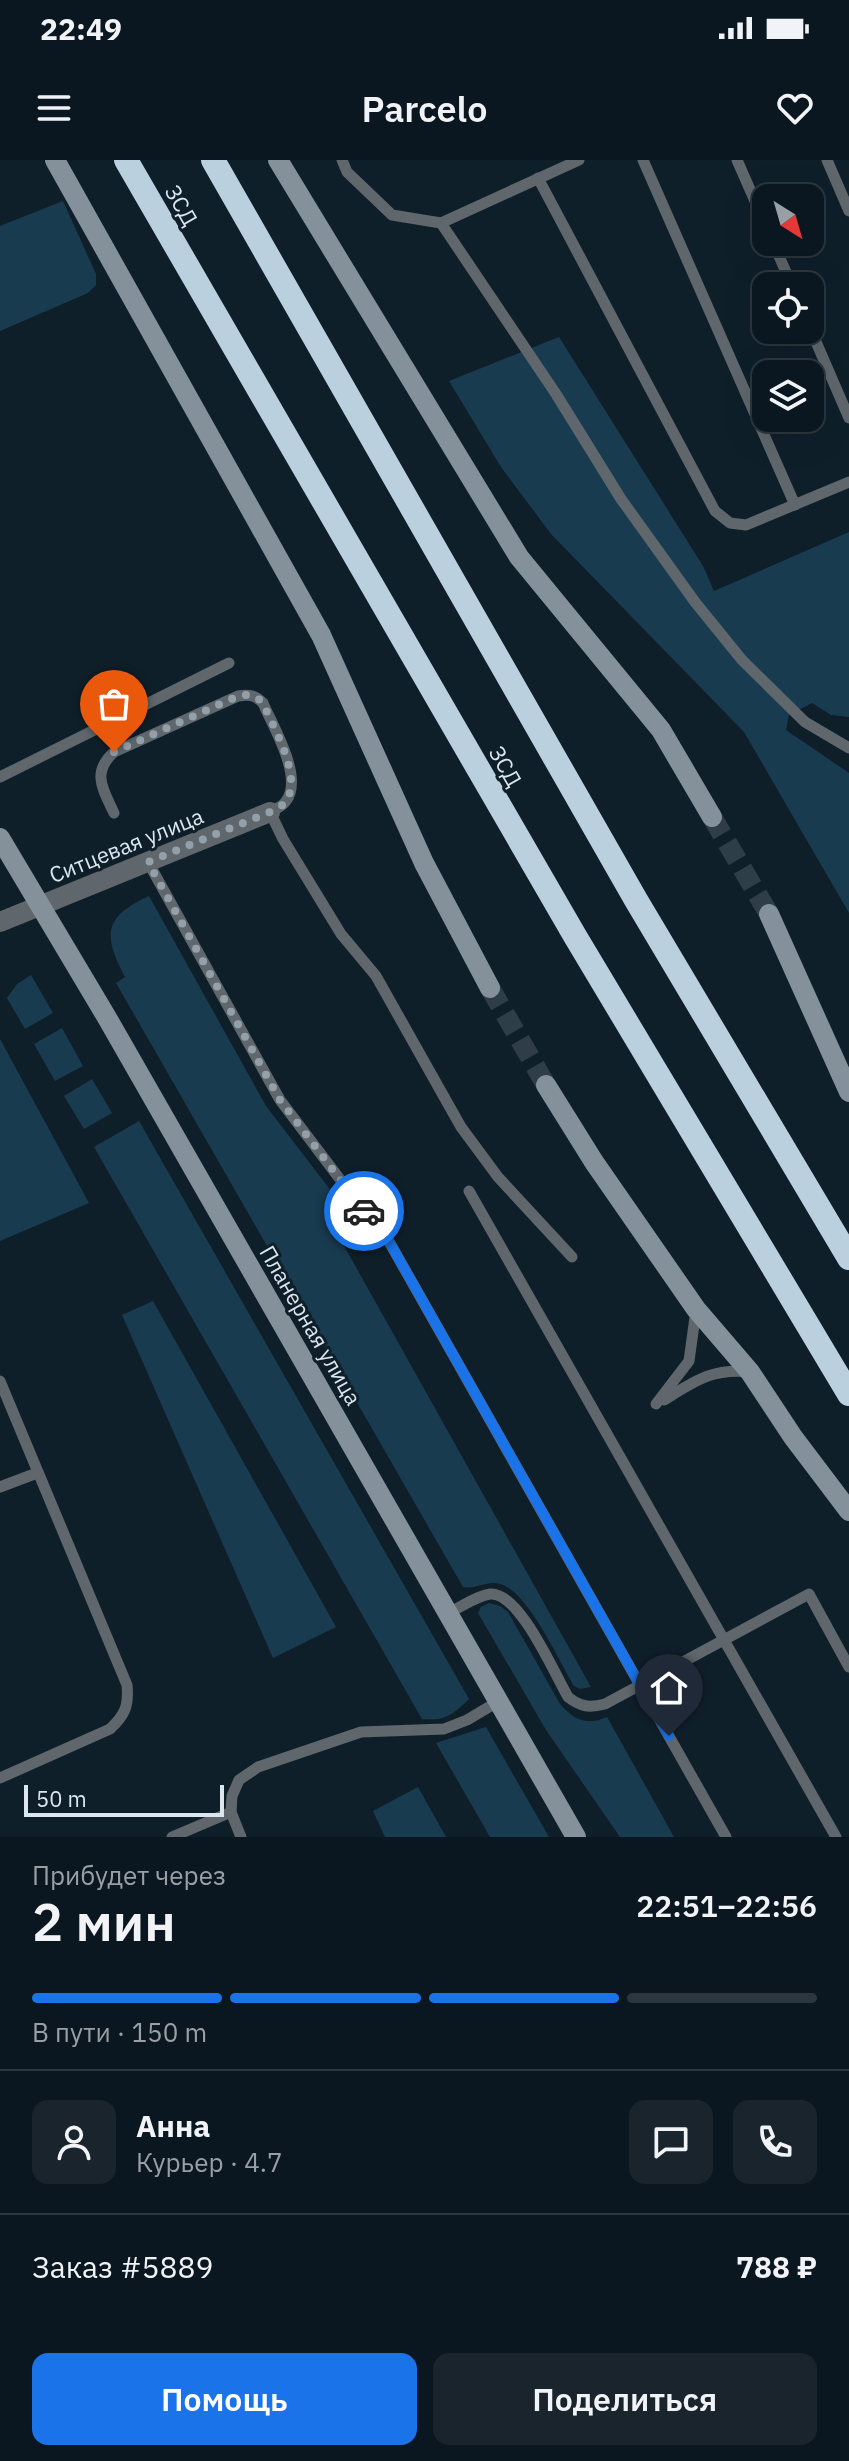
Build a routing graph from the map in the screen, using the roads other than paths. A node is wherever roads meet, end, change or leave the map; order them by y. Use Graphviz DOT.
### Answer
graph roads {
  1 [pos="55,160"];
  2 [pos="126,160"];
  3 [pos="213,160"];
  4 [pos="278,160"];
  5 [pos="342,160"];
  6 [pos="579,160"];
  7 [pos="643,160"];
  8 [pos="737,160"];
  9 [pos="827,160"];
  10 [pos="538,178"];
  11 [pos="752,194"];
  12 [pos="849,211"];
  13 [pos="441,223"];
  14 [pos="817,344"];
  15 [pos="849,418"];
  16 [pos="849,482"];
  17 [pos="795,505"];
  18 [pos="229,663"];
  19 [pos="849,748"];
  20 [pos="0,777"];
  21 [pos="270,812"];
  22 [pos="114,813"];
  23 [pos="712,817"];
  24 [pos="0,838"];
  25 [pos="148,862"];
  26 [pos="40,906"];
  27 [pos="769,914"];
  28 [pos="0,922"];
  29 [pos="490,988"];
  30 [pos="546,1085"];
  31 [pos="849,1092"];
  32 [pos="469,1191"];
  33 [pos="572,1257"];
  34 [pos="849,1258"];
  35 [pos="696,1309"];
  36 [pos="750,1372"];
  37 [pos="0,1381"];
  38 [pos="849,1394"];
  39 [pos="37,1473"];
  40 [pos="0,1487"];
  41 [pos="849,1511"];
  42 [pos="449,1613"];
  43 [pos="723,1640"];
  44 [pos="849,1667"];
  45 [pos="640,1685"];
  46 [pos="499,1701"];
  47 [pos="0,1778"];
  48 [pos="231,1812"];
  49 [pos="575,1835"];
  50 [pos="172,1837"];
  51 [pos="241,1837"];
  52 [pos="726,1837"];
  53 [pos="836,1837"];
  1 -- 29 [label="main road"];
  2 -- 38 [label="highway, ЗСД"];
  3 -- 34 [label="highway"];
  4 -- 23 [label="main road"];
  5 -- 13 [label="lane"];
  6 -- 10 [label="lane"];
  7 -- 17 [label="lane"];
  8 -- 11 [label="lane"];
  9 -- 12 [label="lane"];
  10 -- 13 [label="lane"];
  10 -- 17 [label="lane"];
  13 -- 19 [label="lane"];
  14 -- 15 [label="lane"];
  16 -- 17 [label="lane"];
  18 -- 20 [label="lane"];
  21 -- 22 [label="lane"];
  21 -- 25 [label="street, Ситцевая улица"];
  21 -- 33 [label="lane"];
  24 -- 26 [label="main road, Планерная улица"];
  25 -- 26 [label="street, Ситцевая улица"];
  25 -- 45 [label="lane"];
  26 -- 28 [label="street, Ситцевая улица"];
  26 -- 42 [label="main road, Планерная улица"];
  27 -- 31 [label="main road"];
  30 -- 35 [label="main road"];
  32 -- 43 [label="lane"];
  35 -- 36 [label="main road"];
  35 -- 36 [label="lane"];
  36 -- 41 [label="main road"];
  37 -- 39 [label="lane"];
  39 -- 40 [label="lane"];
  39 -- 47 [label="lane"];
  42 -- 45 [label="lane"];
  42 -- 46 [label="main road, Планерная улица"];
  43 -- 44 [label="lane"];
  43 -- 45 [label="lane"];
  43 -- 53 [label="lane"];
  45 -- 52 [label="lane"];
  46 -- 48 [label="lane"];
  46 -- 49 [label="main road, Планерная улица"];
  48 -- 50 [label="lane"];
  48 -- 51 [label="lane"];
}
